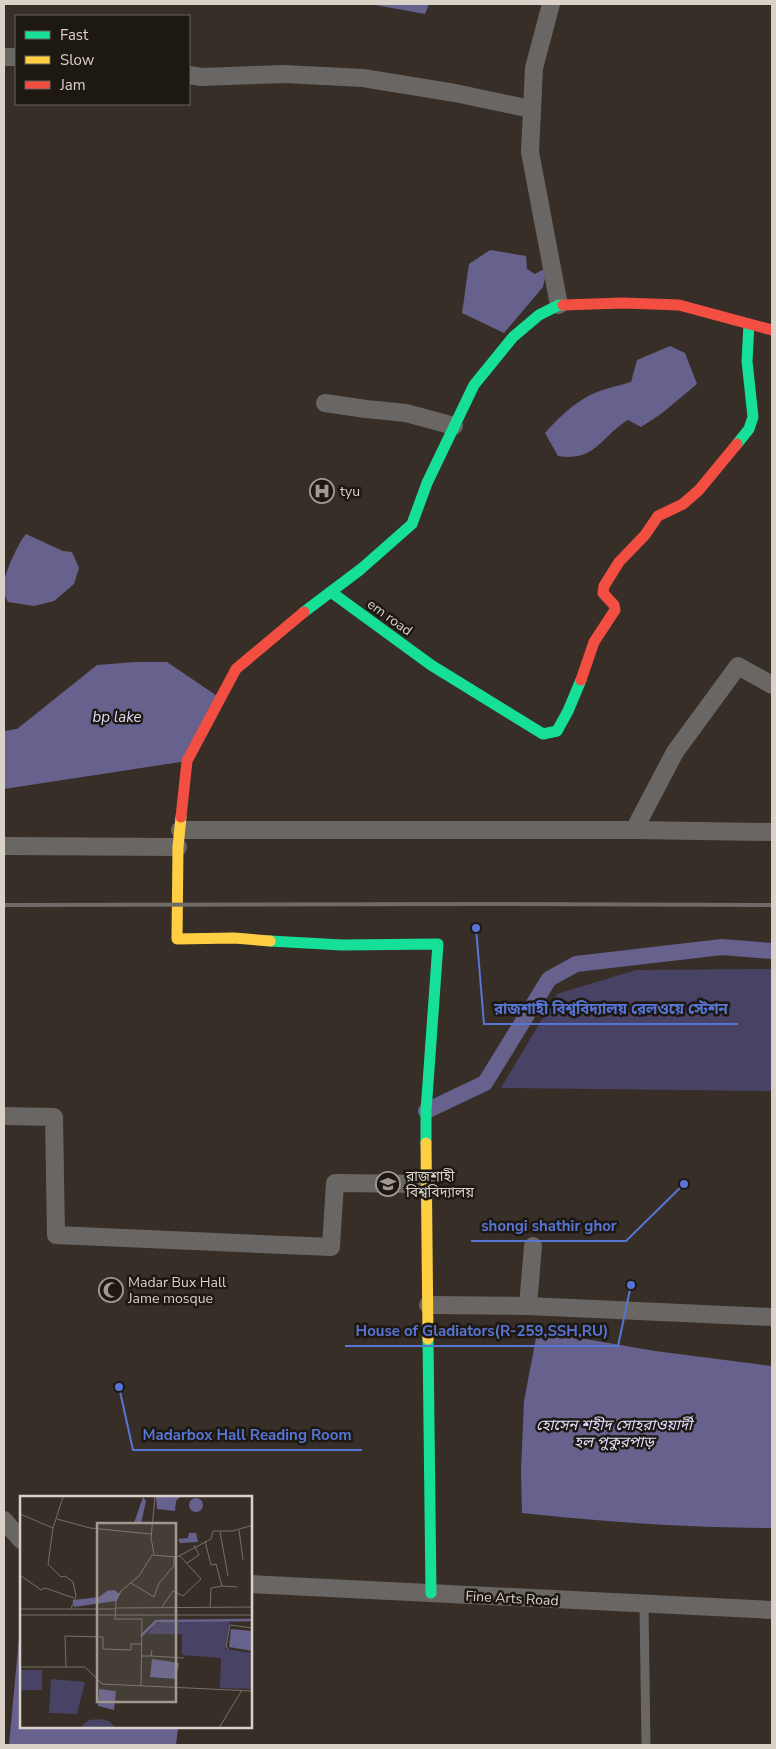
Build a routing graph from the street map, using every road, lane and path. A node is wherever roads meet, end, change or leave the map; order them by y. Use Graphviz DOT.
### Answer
graph roads {
  1 [pos="551,4"];
  2 [pos="190,75"];
  3 [pos="531,109"];
  4 [pos="559,305"];
  5 [pos="749,324"];
  6 [pos="772,330"];
  7 [pos="325,403"];
  8 [pos="454,426"];
  9 [pos="331,592"];
  10 [pos="772,685"];
  11 [pos="634,830"];
  12 [pos="772,832"];
  13 [pos="179,839"];
  14 [pos="4,846"];
  15 [pos="4,1116"];
  16 [pos="427,1184"];
  17 [pos="533,1246"];
  18 [pos="428,1305"];
  19 [pos="528,1306"];
  20 [pos="772,1318"];
  21 [pos="4,1520"];
  22 [pos="20,1539"];
  23 [pos="252,1584"];
  24 [pos="431,1593"];
  25 [pos="644,1605"];
  26 [pos="772,1610"];
  27 [pos="646,1745"];
  1 -- 3 [label="street"];
  2 -- 3 [label="street"];
  3 -- 4 [label="street"];
  4 -- 5 [label="street"];
  4 -- 8 [label="street"];
  5 -- 6 [label="street"];
  5 -- 9 [label="street, em road"];
  7 -- 8 [label="street"];
  8 -- 9 [label="street"];
  9 -- 13 [label="street"];
  10 -- 11 [label="street"];
  11 -- 12 [label="street"];
  11 -- 13 [label="street"];
  13 -- 14 [label="street"];
  13 -- 16 [label="street"];
  15 -- 16 [label="street"];
  16 -- 18 [label="street"];
  17 -- 19 [label="street"];
  18 -- 19 [label="street"];
  18 -- 24 [label="street"];
  19 -- 20 [label="street"];
  21 -- 22 [label="street"];
  23 -- 24 [label="street, Fine Arts Road"];
  24 -- 25 [label="street, Fine Arts Road"];
  25 -- 26 [label="street, Fine Arts Road"];
  25 -- 27 [label="lane"];
}
